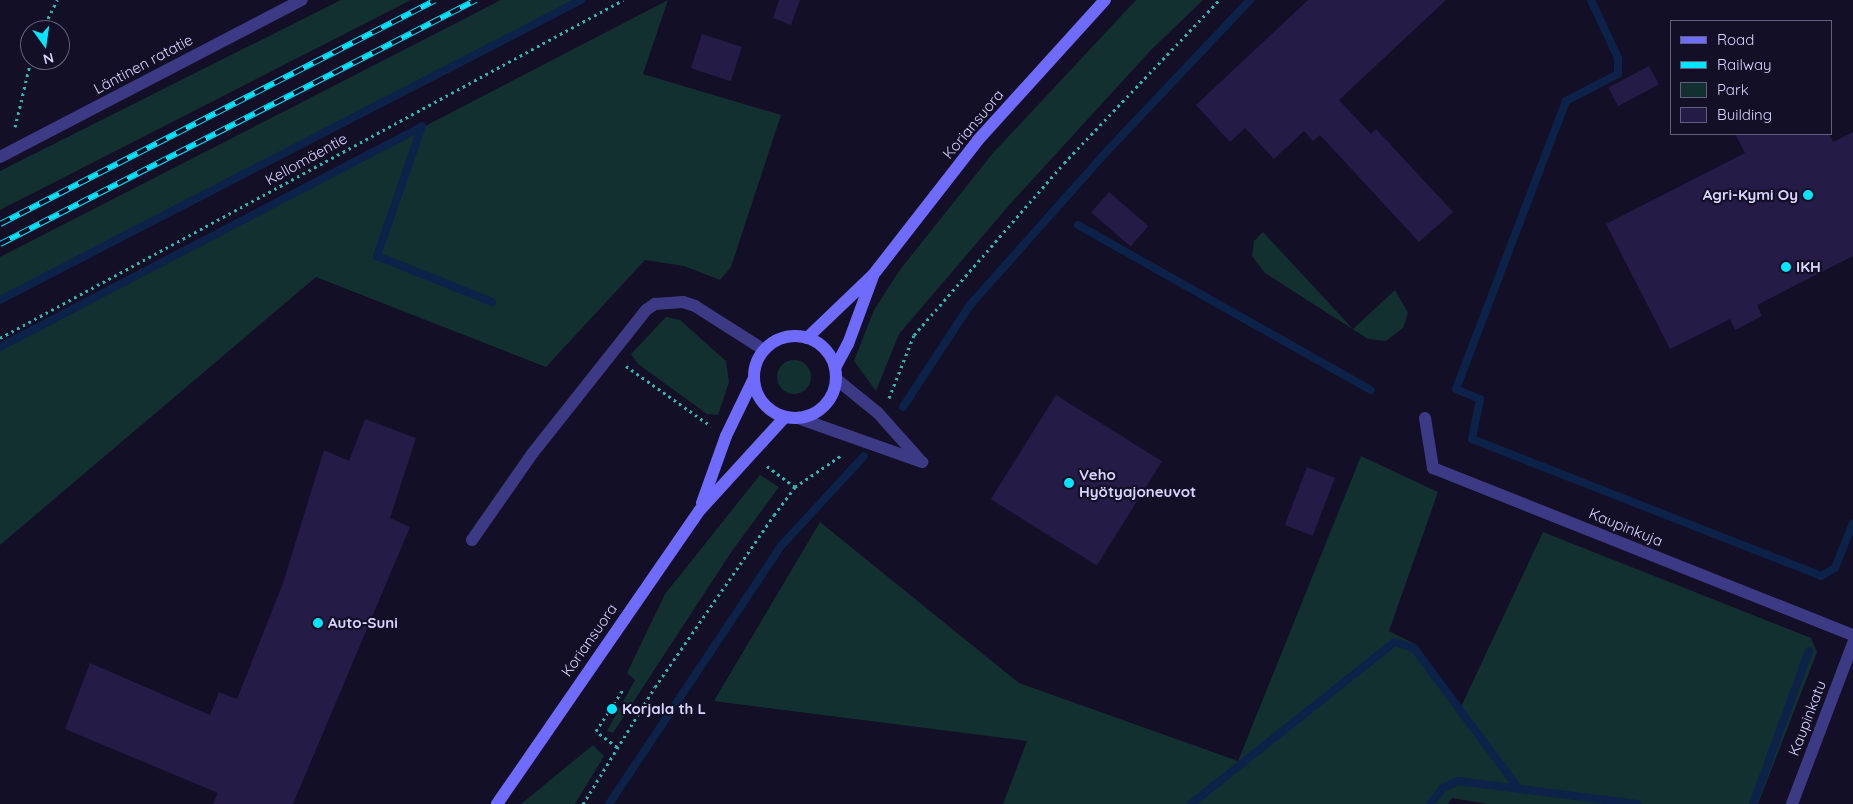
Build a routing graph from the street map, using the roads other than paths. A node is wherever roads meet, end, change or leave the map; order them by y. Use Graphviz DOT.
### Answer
graph roads {
  1 [pos="302,0"];
  2 [pos="1105,0"];
  3 [pos="0,157"];
  4 [pos="873,275"];
  5 [pos="807,338"];
  6 [pos="764,350"];
  7 [pos="835,374"];
  8 [pos="754,378"];
  9 [pos="792,418"];
  10 [pos="1424,418"];
  11 [pos="700,510"];
  12 [pos="472,540"];
  13 [pos="1853,634"];
  14 [pos="1853,643"];
  15 [pos="506,789"];
  16 [pos="492,804"];
  17 [pos="497,804"];
  18 [pos="1792,804"];
  1 -- 3 [label="street, Läntinen ratatie"];
  2 -- 4 [label="main road, Koriansuora"];
  4 -- 5 [label="main road, Koriansuora"];
  4 -- 7 [label="main road, Koriansuora"];
  5 -- 6 [label="main road"];
  5 -- 7 [label="main road"];
  6 -- 8 [label="main road"];
  6 -- 12 [label="street"];
  7 -- 9 [label="main road"];
  7 -- 9 [label="street"];
  8 -- 9 [label="main road"];
  8 -- 11 [label="main road, Koriansuora"];
  9 -- 11 [label="main road, Koriansuora"];
  10 -- 13 [label="street, Kaupinkuja"];
  11 -- 15 [label="main road, Koriansuora"];
  14 -- 18 [label="street, Kaupinkatu"];
  15 -- 16 [label="main road, Koriansuora"];
  15 -- 17 [label="main road, Koriansuora"];
}
